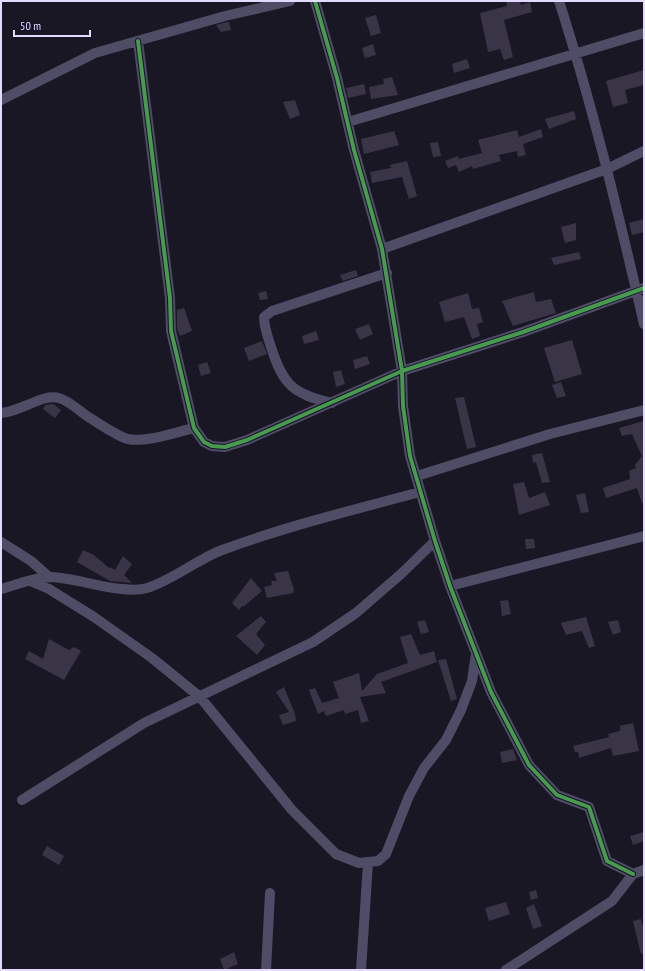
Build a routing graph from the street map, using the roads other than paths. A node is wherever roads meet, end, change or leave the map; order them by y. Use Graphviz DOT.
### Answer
graph roads {
  1 [pos="290,1"];
  2 [pos="315,1"];
  3 [pos="559,1"];
  4 [pos="644,33"];
  5 [pos="138,41"];
  6 [pos="576,52"];
  7 [pos="1,100"];
  8 [pos="348,122"];
  9 [pos="644,151"];
  10 [pos="607,168"];
  11 [pos="382,249"];
  12 [pos="387,273"];
  13 [pos="640,290"];
  14 [pos="644,324"];
  15 [pos="402,371"];
  16 [pos="332,403"];
  17 [pos="644,410"];
  18 [pos="1,412"];
  19 [pos="194,428"];
  20 [pos="416,476"];
  21 [pos="420,492"];
  22 [pos="644,536"];
  23 [pos="434,540"];
  24 [pos="1,542"];
  25 [pos="49,577"];
  26 [pos="30,581"];
  27 [pos="450,586"];
  28 [pos="1,589"];
  29 [pos="476,654"];
  30 [pos="200,697"];
  31 [pos="22,800"];
  32 [pos="368,863"];
  33 [pos="644,870"];
  34 [pos="633,874"];
  35 [pos="270,893"];
  36 [pos="266,970"];
  37 [pos="361,970"];
  38 [pos="506,970"];
  1 -- 5 [label="street"];
  2 -- 8 [label="street"];
  3 -- 6 [label="street"];
  4 -- 6 [label="street"];
  5 -- 7 [label="street"];
  5 -- 19 [label="street"];
  6 -- 8 [label="street"];
  6 -- 10 [label="street"];
  8 -- 11 [label="street"];
  9 -- 10 [label="street"];
  10 -- 11 [label="street"];
  10 -- 13 [label="street"];
  11 -- 12 [label="street"];
  12 -- 15 [label="street"];
  12 -- 16 [label="street"];
  13 -- 14 [label="street"];
  13 -- 15 [label="street"];
  15 -- 16 [label="street"];
  15 -- 20 [label="street"];
  16 -- 19 [label="street"];
  17 -- 20 [label="street"];
  18 -- 19 [label="street"];
  20 -- 21 [label="street"];
  21 -- 23 [label="street"];
  21 -- 25 [label="street"];
  22 -- 27 [label="street"];
  23 -- 27 [label="street"];
  23 -- 30 [label="street"];
  24 -- 25 [label="street"];
  25 -- 26 [label="street"];
  26 -- 28 [label="street"];
  26 -- 30 [label="street"];
  27 -- 29 [label="street"];
  29 -- 32 [label="street"];
  29 -- 34 [label="street"];
  30 -- 31 [label="street"];
  30 -- 32 [label="street"];
  32 -- 37 [label="street"];
  33 -- 34 [label="street"];
  34 -- 38 [label="street"];
  35 -- 36 [label="street"];
}
